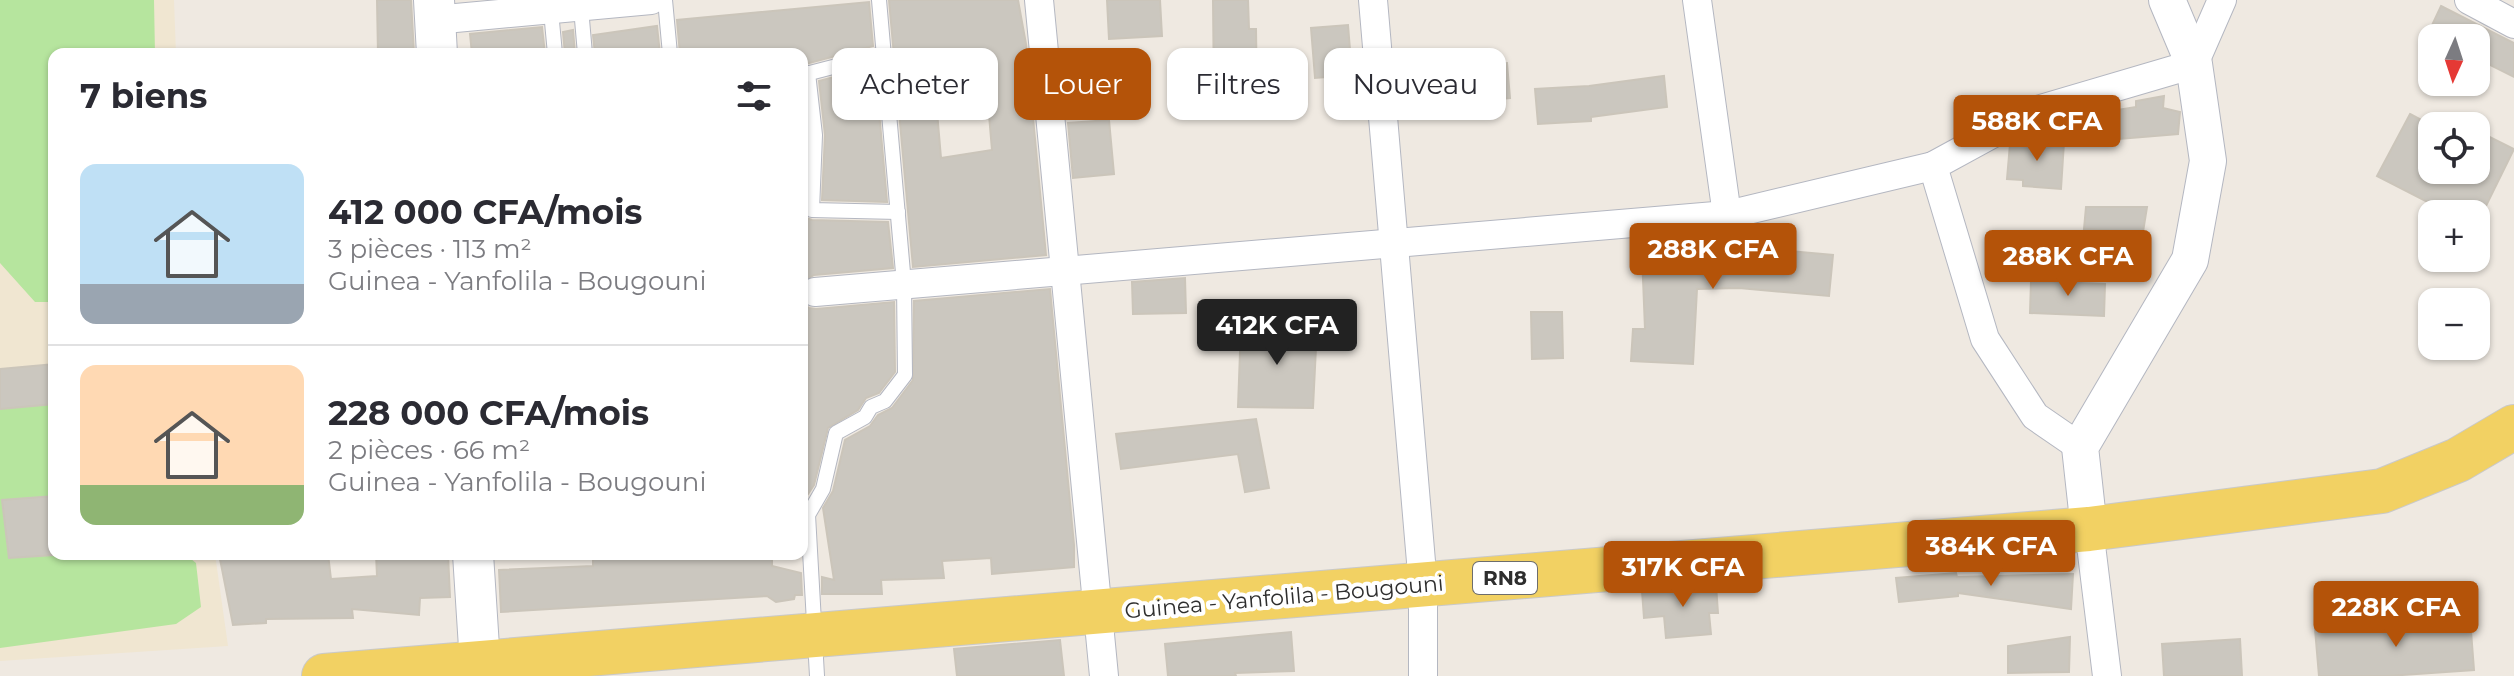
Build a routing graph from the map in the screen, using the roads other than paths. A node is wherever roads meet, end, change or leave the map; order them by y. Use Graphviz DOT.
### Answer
graph roads {
  1 [pos="651,0"];
  2 [pos="665,0"];
  3 [pos="879,0"];
  4 [pos="1039,0"];
  5 [pos="1373,0"];
  6 [pos="1697,0"];
  7 [pos="2167,0"];
  8 [pos="2222,0"];
  9 [pos="2469,0"];
  10 [pos="581,8"];
  11 [pos="551,11"];
  12 [pos="2514,24"];
  13 [pos="435,25"];
  14 [pos="554,48"];
  15 [pos="584,48"];
  16 [pos="669,48"];
  17 [pos="883,48"];
  18 [pos="2194,64"];
  19 [pos="832,67"];
  20 [pos="808,73"];
  21 [pos="808,93"];
  22 [pos="889,120"];
  23 [pos="1933,166"];
  24 [pos="808,194"];
  25 [pos="808,204"];
  26 [pos="898,212"];
  27 [pos="1727,215"];
  28 [pos="1392,241"];
  29 [pos="1066,270"];
  30 [pos="904,284"];
  31 [pos="815,292"];
  32 [pos="2514,427"];
  33 [pos="2080,447"];
  34 [pos="2089,529"];
  35 [pos="473,560"];
  36 [pos="1423,585"];
  37 [pos="1099,612"];
  38 [pos="816,656"];
  39 [pos="481,669"];
  40 [pos="324,676"];
  41 [pos="1104,676"];
  42 [pos="1423,676"];
  43 [pos="2107,676"];
  1 -- 10 [label="street"];
  2 -- 16 [label="lane"];
  3 -- 17 [label="lane"];
  4 -- 29 [label="street"];
  5 -- 28 [label="street"];
  6 -- 27 [label="street"];
  7 -- 18 [label="street"];
  8 -- 18 [label="street"];
  9 -- 12 [label="street"];
  10 -- 11 [label="street"];
  10 -- 15 [label="lane"];
  11 -- 13 [label="street"];
  11 -- 14 [label="lane"];
  18 -- 23 [label="street"];
  18 -- 33 [label="street"];
  19 -- 20 [label="lane"];
  21 -- 24 [label="lane"];
  22 -- 26 [label="lane"];
  23 -- 27 [label="street"];
  23 -- 33 [label="street"];
  25 -- 26 [label="lane"];
  26 -- 30 [label="lane"];
  27 -- 28 [label="street"];
  28 -- 29 [label="street"];
  28 -- 36 [label="street"];
  29 -- 30 [label="street"];
  29 -- 37 [label="street"];
  30 -- 31 [label="street"];
  30 -- 38 [label="lane"];
  32 -- 34 [label="main road, Guinea - Yanfolila - Bougouni / RN8"];
  33 -- 34 [label="street"];
  34 -- 36 [label="main road, Guinea - Yanfolila - Bougouni / RN8"];
  34 -- 43 [label="street"];
  35 -- 39 [label="main road"];
  36 -- 37 [label="main road, Guinea - Yanfolila - Bougouni / RN8"];
  36 -- 42 [label="street"];
  37 -- 38 [label="main road, Guinea - Yanfolila - Bougouni / RN8"];
  37 -- 41 [label="street"];
  38 -- 39 [label="main road, Guinea - Yanfolila - Bougouni / RN8"];
  39 -- 40 [label="main road, Guinea - Yanfolila - Bougouni / RN8"];
}
